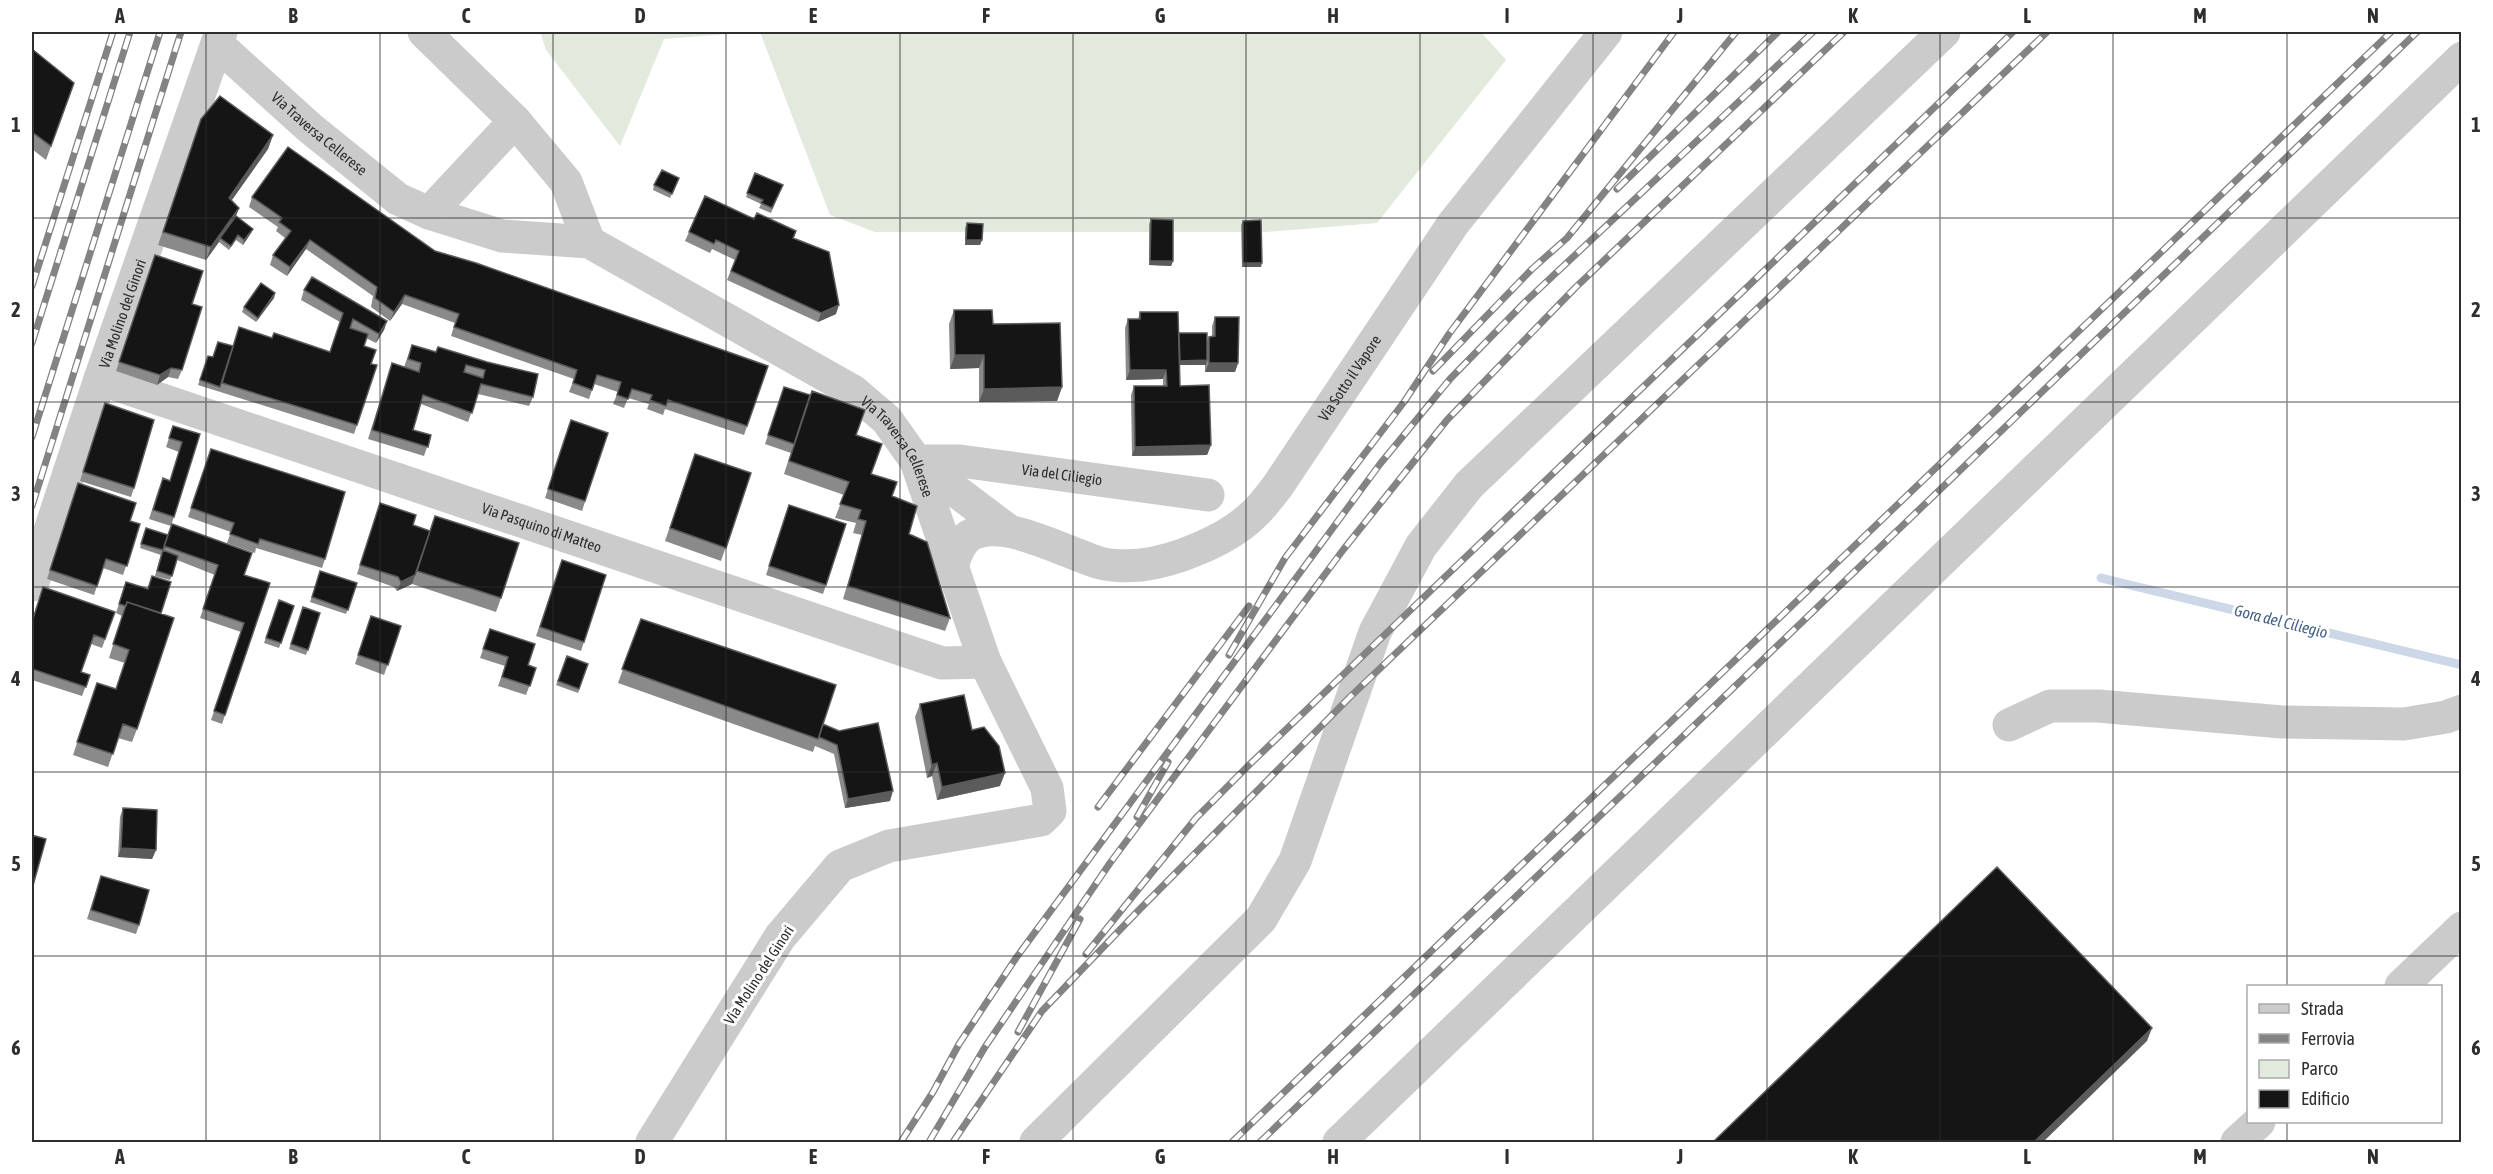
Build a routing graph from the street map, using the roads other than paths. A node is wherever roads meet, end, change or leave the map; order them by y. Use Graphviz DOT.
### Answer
graph roads {
  1 [pos="424,32"];
  2 [pos="1606,32"];
  3 [pos="1944,32"];
  4 [pos="219,38"];
  5 [pos="2462,58"];
  6 [pos="514,121"];
  7 [pos="429,213"];
  8 [pos="589,242"];
  9 [pos="99,379"];
  10 [pos="916,461"];
  11 [pos="1208,495"];
  12 [pos="1009,531"];
  13 [pos="952,568"];
  14 [pos="32,585"];
  15 [pos="985,662"];
  16 [pos="2462,711"];
  17 [pos="2009,724"];
  18 [pos="1047,788"];
  19 [pos="2462,928"];
  20 [pos="2403,985"];
  21 [pos="2258,1123"];
  22 [pos="652,1143"];
  23 [pos="1036,1143"];
  24 [pos="1339,1143"];
  25 [pos="2237,1143"];
  1 -- 6 [label="street"];
  2 -- 12 [label="street, Via Sotto il Vapore"];
  3 -- 23 [label="street"];
  4 -- 7 [label="street, Via Traversa Cellerese"];
  4 -- 9 [label="street, Via Molino del Ginori"];
  5 -- 24 [label="street"];
  6 -- 7 [label="street"];
  6 -- 8 [label="street"];
  7 -- 8 [label="street, Via Traversa Cellerese"];
  8 -- 10 [label="street, Via Traversa Cellerese"];
  9 -- 14 [label="street, Via Molino del Ginori"];
  9 -- 15 [label="street, Via Pasquino di Matteo"];
  10 -- 11 [label="street, Via del Ciliegio"];
  10 -- 12 [label="street, Via Sotto il Vapore"];
  10 -- 13 [label="street, Via Traversa Cellerese"];
  12 -- 13 [label="street, Via Sotto il Vapore"];
  13 -- 15 [label="street, Via Traversa Cellerese"];
  15 -- 18 [label="street, Via Traversa Cellerese"];
  16 -- 17 [label="street"];
  18 -- 22 [label="street, Via Molino del Ginori"];
  19 -- 20 [label="street"];
  21 -- 25 [label="street"];
}
